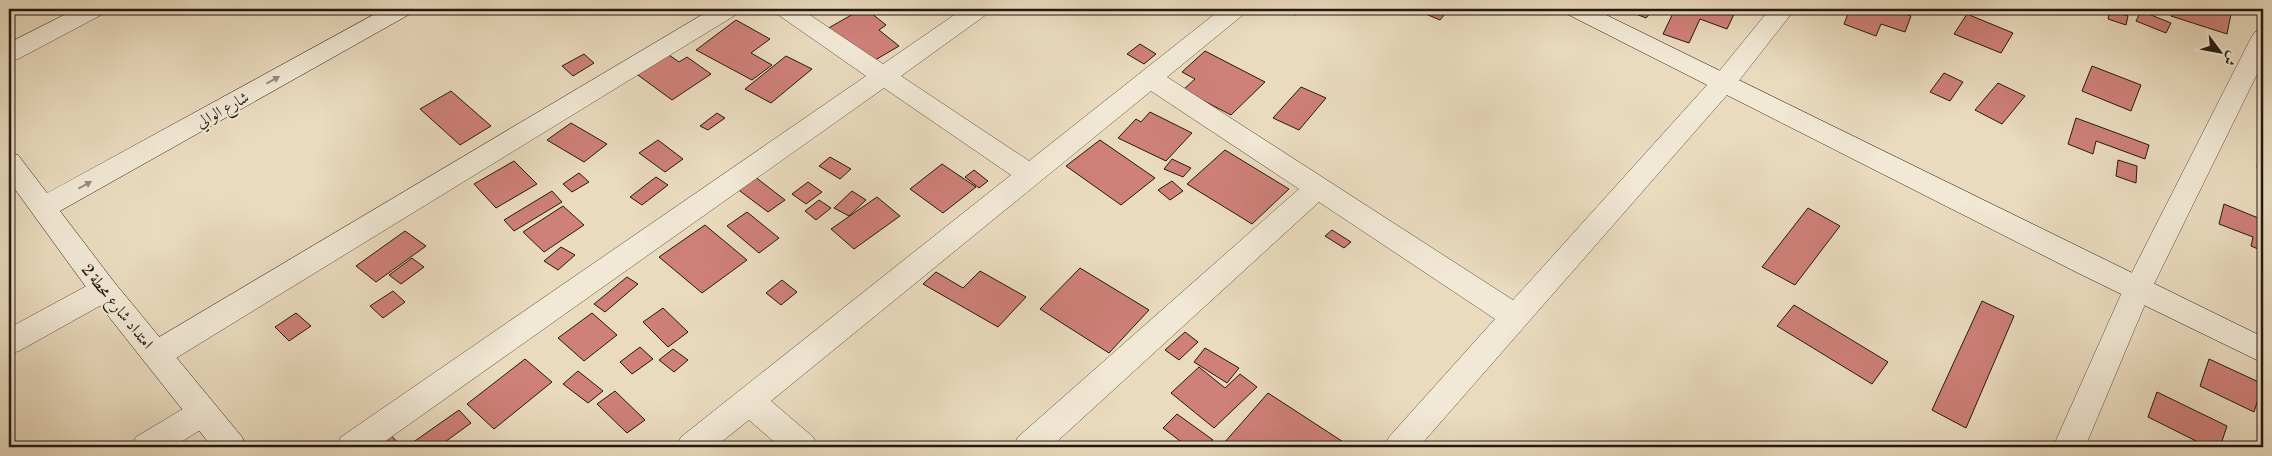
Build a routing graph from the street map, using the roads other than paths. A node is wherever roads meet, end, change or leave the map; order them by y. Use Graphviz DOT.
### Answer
graph roads {
  1 [pos="95,9"];
  2 [pos="368,9"];
  3 [pos="402,9"];
  4 [pos="729,9"];
  5 [pos="785,9"];
  6 [pos="979,9"];
  7 [pos="1236,9"];
  8 [pos="1575,9"];
  9 [pos="1783,9"];
  10 [pos="2263,38"];
  11 [pos="9,53"];
  12 [pos="882,75"];
  13 [pos="1150,78"];
  14 [pos="1724,81"];
  15 [pos="1030,175"];
  16 [pos="22,184"];
  17 [pos="1318,187"];
  18 [pos="104,290"];
  19 [pos="2137,290"];
  20 [pos="1515,317"];
  21 [pos="9,342"];
  22 [pos="2263,351"];
  23 [pos="157,354"];
  24 [pos="750,402"];
  25 [pos="202,413"];
  26 [pos="147,447"];
  27 [pos="231,447"];
  28 [pos="352,447"];
  29 [pos="692,447"];
  30 [pos="802,447"];
  31 [pos="1029,447"];
  32 [pos="1400,447"];
  33 [pos="2069,447"];
  1 -- 11 [label="street"];
  2 -- 16 [label="street, شارع الوالي"];
  16 -- 3 [label="street, شارع الوالي, one-way"];
  4 -- 23 [label="street"];
  5 -- 12 [label="street"];
  6 -- 12 [label="street"];
  7 -- 13 [label="street"];
  8 -- 14 [label="street"];
  9 -- 14 [label="street"];
  10 -- 19 [label="street"];
  12 -- 15 [label="street"];
  12 -- 28 [label="street"];
  13 -- 15 [label="street"];
  13 -- 17 [label="street"];
  14 -- 19 [label="street"];
  14 -- 20 [label="street"];
  15 -- 24 [label="street"];
  16 -- 18 [label="street, امتداد شارع محطة 2"];
  17 -- 20 [label="street"];
  17 -- 31 [label="street"];
  18 -- 21 [label="street"];
  18 -- 23 [label="street, امتداد شارع محطة 2"];
  19 -- 22 [label="street"];
  19 -- 33 [label="street"];
  20 -- 32 [label="street"];
  23 -- 25 [label="street, امتداد شارع محطة 2"];
  24 -- 29 [label="street"];
  24 -- 30 [label="street"];
  25 -- 26 [label="street"];
  25 -- 27 [label="street, امتداد شارع محطة 2"];
}
